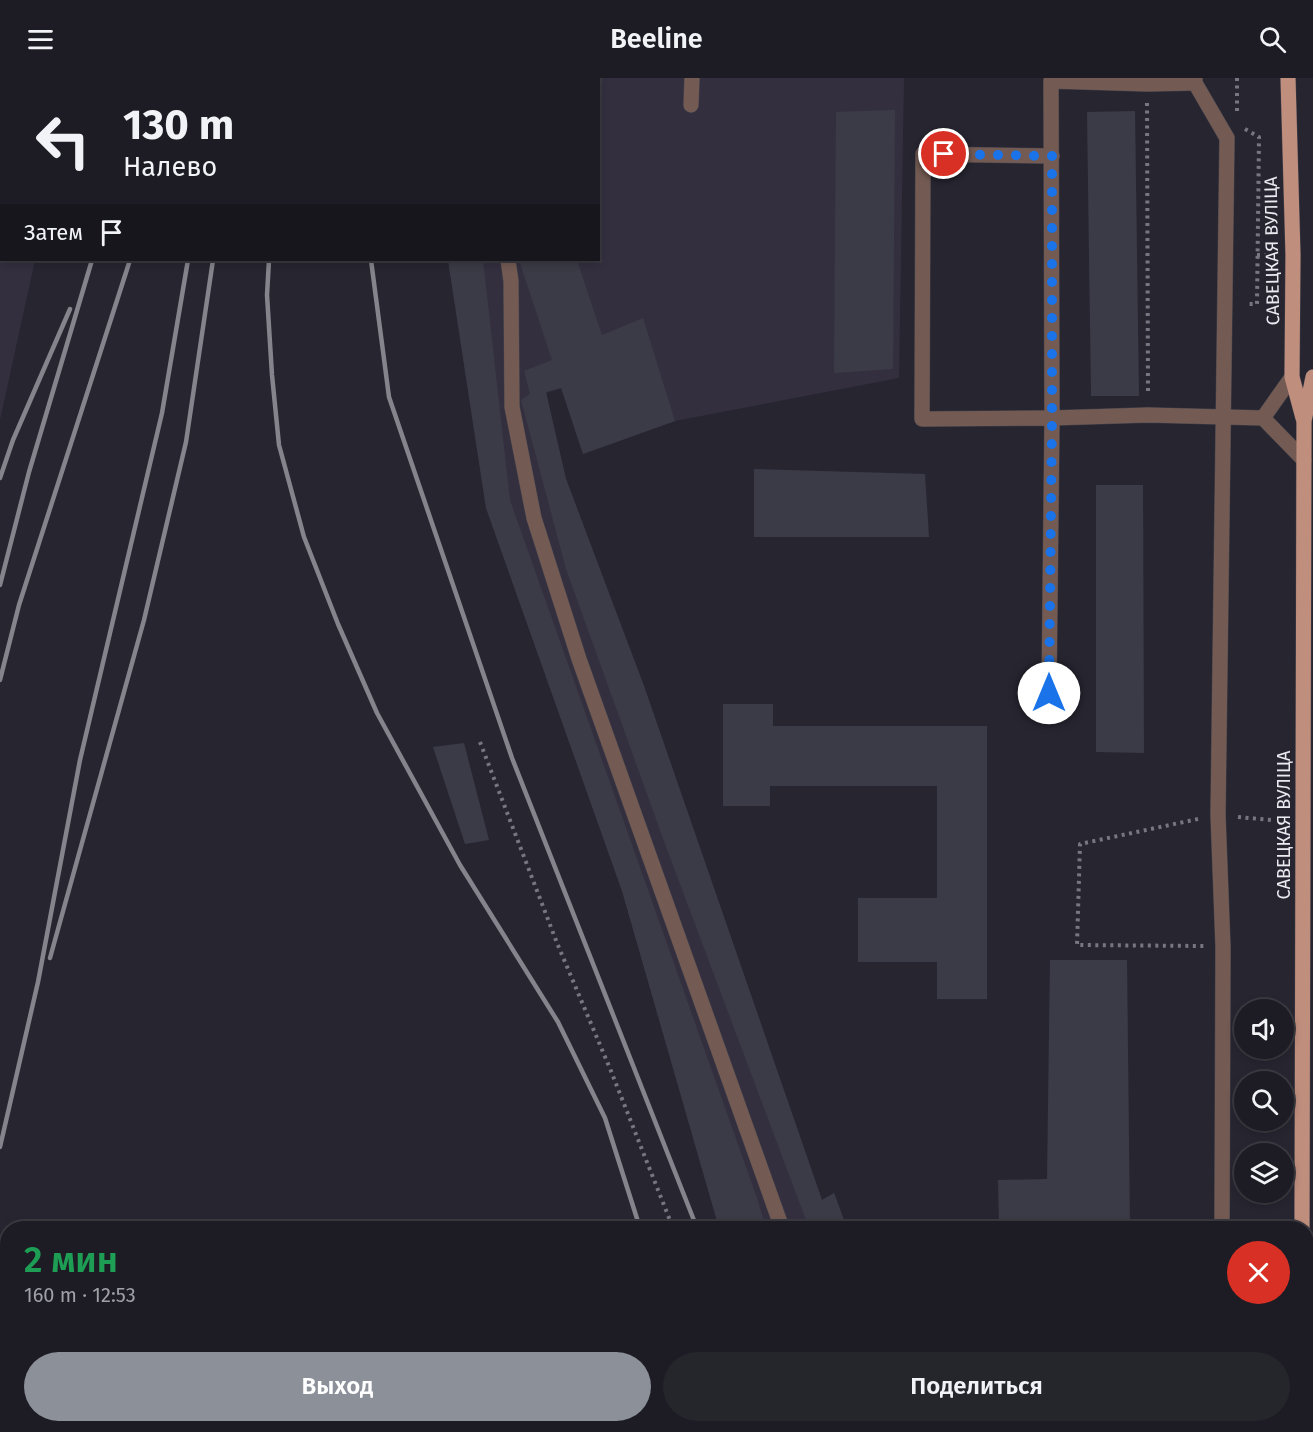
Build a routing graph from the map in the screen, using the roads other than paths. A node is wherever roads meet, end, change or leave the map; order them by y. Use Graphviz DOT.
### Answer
graph roads {
  1 [pos="692,78"];
  2 [pos="1288,78"];
  3 [pos="1195,80"];
  4 [pos="691,105"];
  5 [pos="1052,156"];
  6 [pos="508,261"];
  7 [pos="1292,377"];
  8 [pos="1313,377"];
  9 [pos="1223,417"];
  10 [pos="1052,418"];
  11 [pos="1263,418"];
  12 [pos="1304,421"];
  13 [pos="1304,460"];
  14 [pos="1049,693"];
  15 [pos="780,1221"];
  16 [pos="1222,1221"];
  17 [pos="1306,1221"];
  1 -- 4 [label="street"];
  2 -- 7 [label="main road, САВЕЦКАЯ ВУЛІЦА"];
  3 -- 5 [label="street"];
  3 -- 9 [label="street"];
  5 -- 10 [label="street"];
  5 -- 10 [label="street"];
  6 -- 15 [label="street"];
  7 -- 11 [label="street"];
  7 -- 12 [label="main road, САВЕЦКАЯ ВУЛІЦА"];
  8 -- 12 [label="main road, САВЕЦКАЯ ВУЛІЦА"];
  9 -- 10 [label="street"];
  9 -- 11 [label="street"];
  9 -- 16 [label="street"];
  10 -- 14 [label="street"];
  11 -- 13 [label="street"];
  12 -- 13 [label="main road, САВЕЦКАЯ ВУЛІЦА"];
  13 -- 17 [label="main road, САВЕЦКАЯ ВУЛІЦА"];
}
